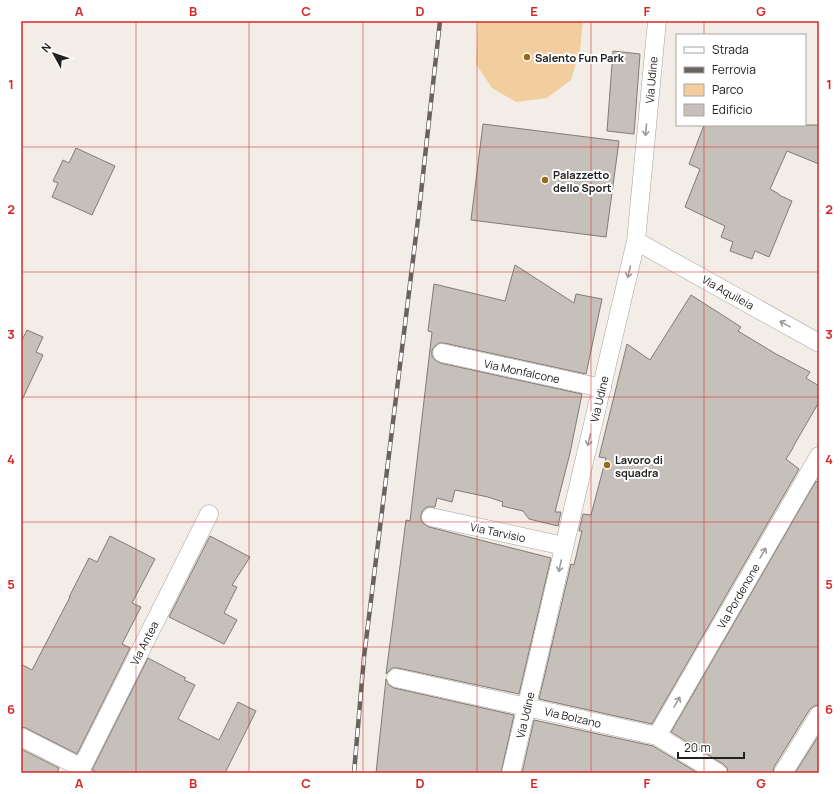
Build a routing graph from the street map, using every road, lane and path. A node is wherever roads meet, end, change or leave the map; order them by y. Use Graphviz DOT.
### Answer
graph roads {
  1 [pos="657,21"];
  2 [pos="636,241"];
  3 [pos="819,343"];
  4 [pos="442,353"];
  5 [pos="602,388"];
  6 [pos="819,456"];
  7 [pos="209,514"];
  8 [pos="431,517"];
  9 [pos="564,546"];
  10 [pos="396,678"];
  11 [pos="526,706"];
  12 [pos="819,715"];
  13 [pos="657,736"];
  14 [pos="21,737"];
  15 [pos="81,771"];
  16 [pos="511,773"];
  17 [pos="718,773"];
  18 [pos="783,773"];
  1 -- 2 [label="street, Via Udine, one-way"];
  3 -- 2 [label="street, Via Aquileia, one-way"];
  2 -- 5 [label="street, Via Udine, one-way"];
  4 -- 5 [label="street, Via Monfalcone"];
  5 -- 9 [label="street, Via Udine, one-way"];
  13 -- 6 [label="street, Via Pordenone, one-way"];
  7 -- 15 [label="street, Via Antea"];
  8 -- 9 [label="street, Via Tarvisio"];
  9 -- 11 [label="street, Via Udine, one-way"];
  10 -- 11 [label="street, Via Bolzano"];
  11 -- 13 [label="street, Via Bolzano"];
  11 -- 16 [label="street, Via Udine"];
  12 -- 18 [label="street"];
  13 -- 17 [label="street, Via Bolzano"];
  14 -- 15 [label="street"];
}
